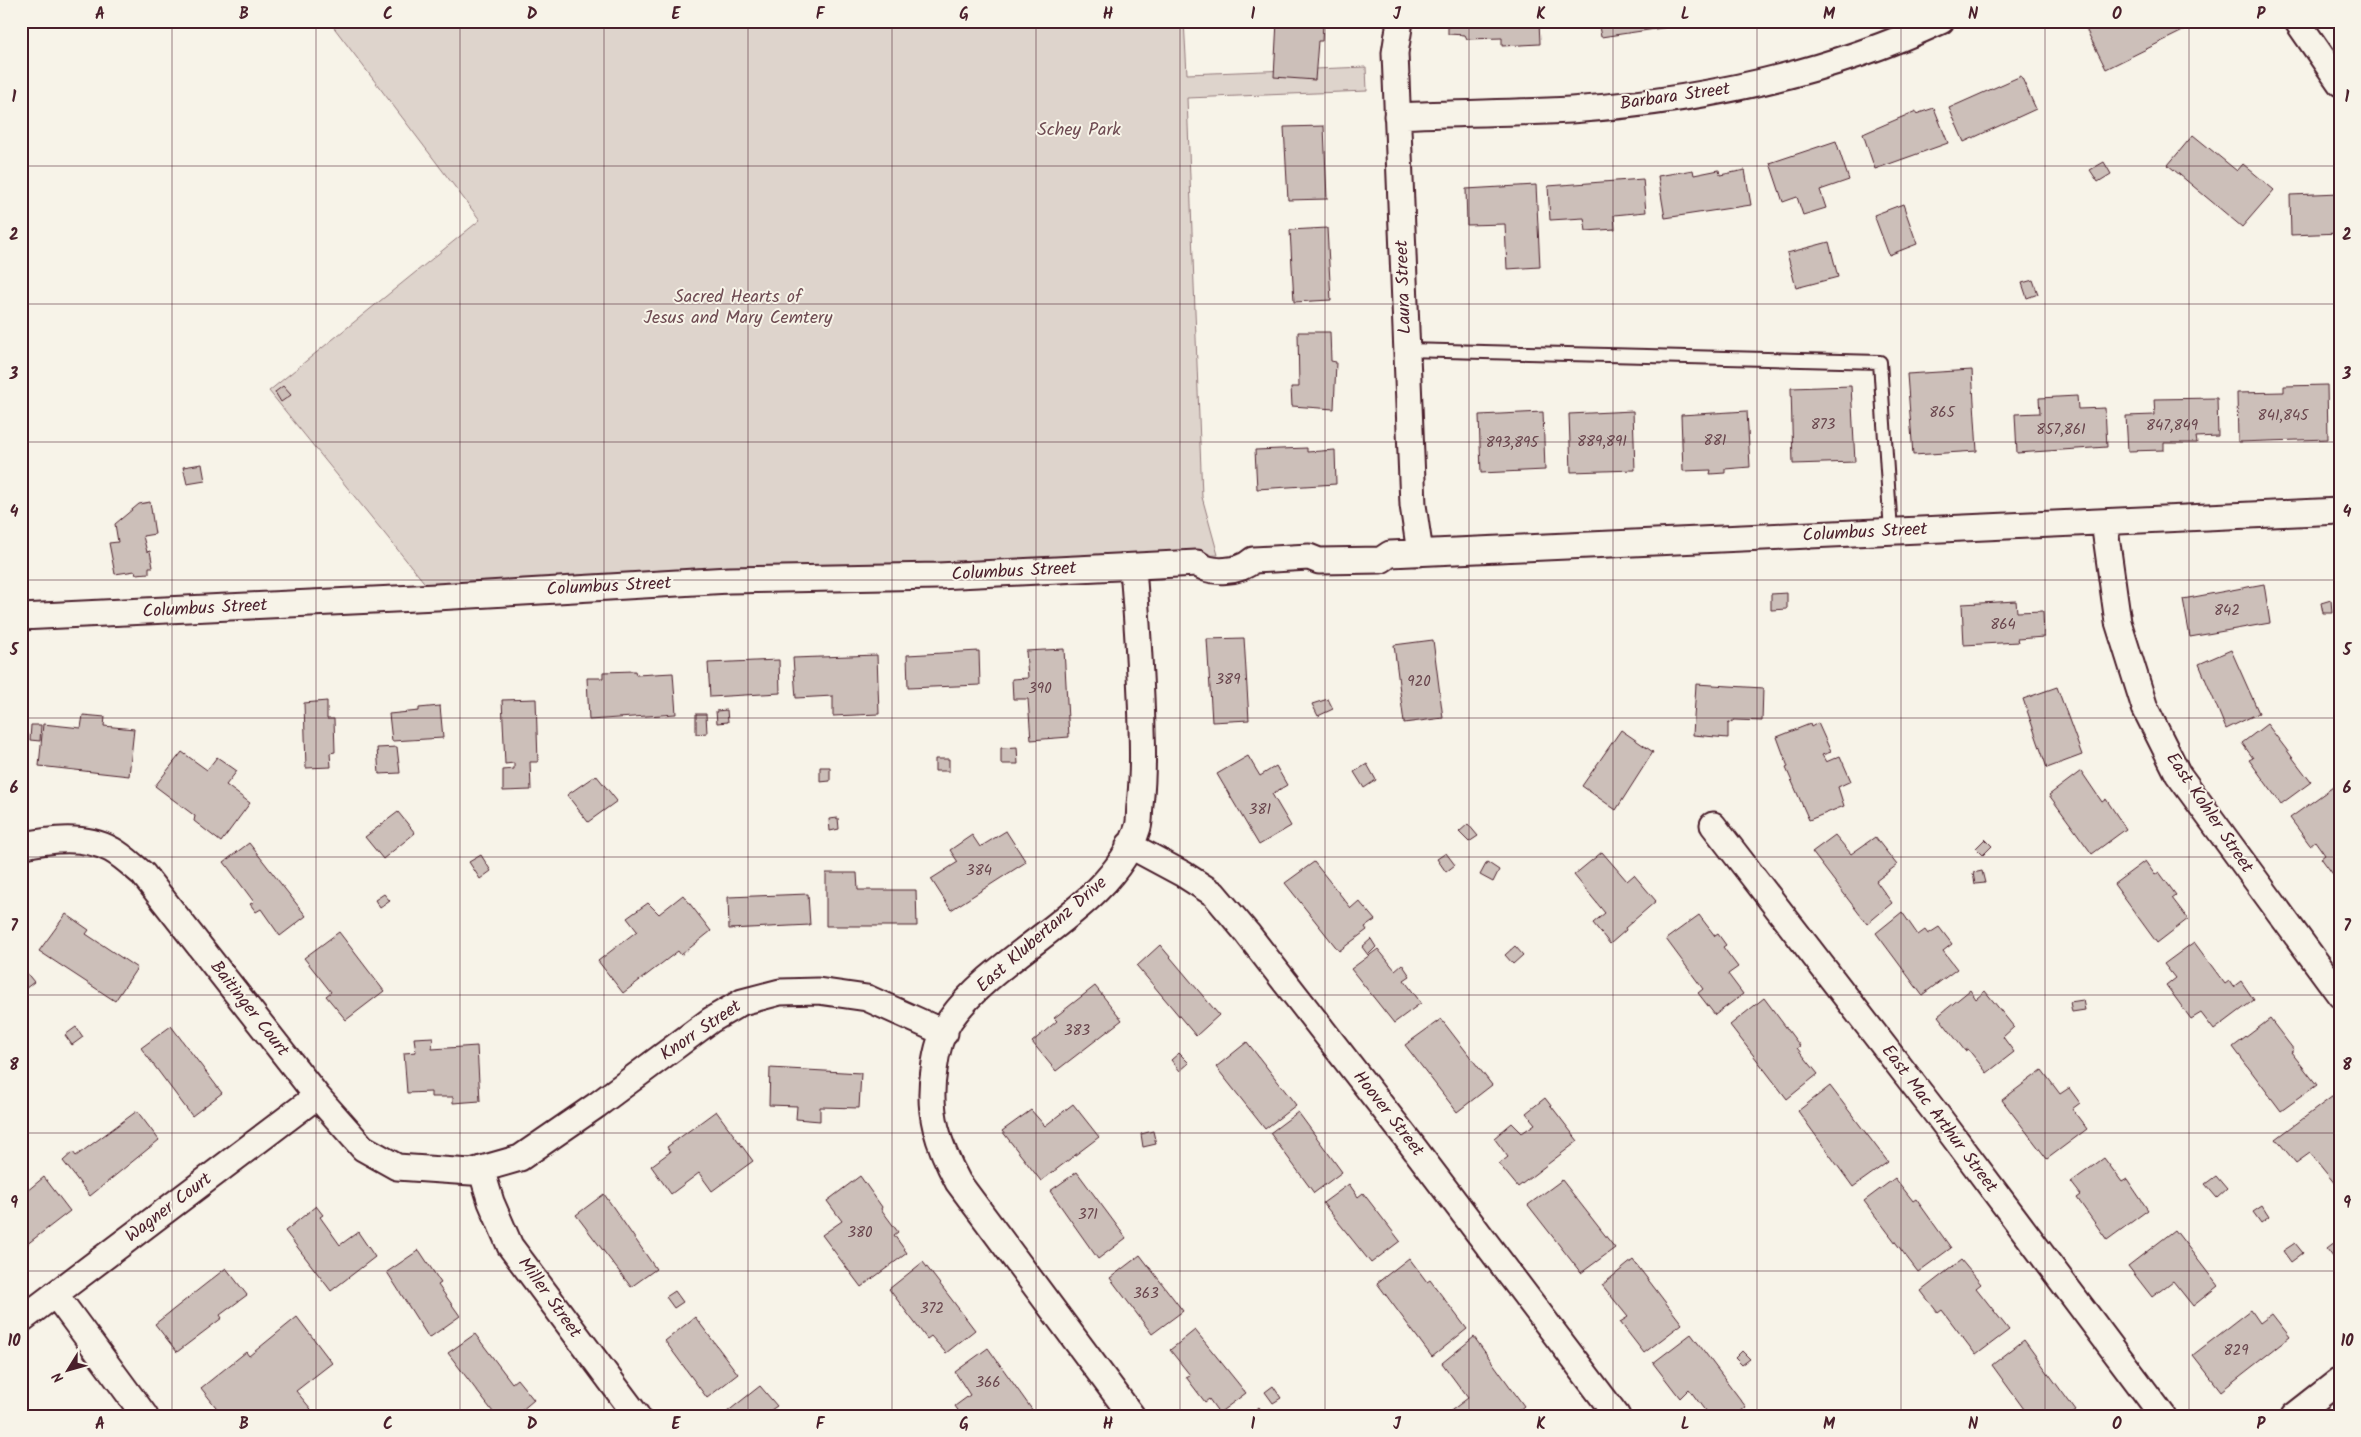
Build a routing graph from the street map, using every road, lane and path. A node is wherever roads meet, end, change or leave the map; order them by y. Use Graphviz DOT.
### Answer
graph roads {
  1 [pos="1400,21"];
  2 [pos="1941,21"];
  3 [pos="2297,21"];
  4 [pos="2340,83"];
  5 [pos="1397,116"];
  6 [pos="1407,350"];
  7 [pos="2340,511"];
  8 [pos="2104,522"];
  9 [pos="1891,532"];
  10 [pos="1420,553"];
  11 [pos="1133,567"];
  12 [pos="21,617"];
  13 [pos="1713,825"];
  14 [pos="1129,845"];
  15 [pos="21,846"];
  16 [pos="2340,995"];
  17 [pos="945,1033"];
  18 [pos="317,1096"];
  19 [pos="481,1169"];
  20 [pos="55,1294"];
  21 [pos="21,1320"];
  22 [pos="2340,1380"];
  23 [pos="146,1416"];
  24 [pos="637,1416"];
  25 [pos="1132,1416"];
  26 [pos="1617,1416"];
  27 [pos="2162,1416"];
  28 [pos="2294,1416"];
  1 -- 5 [label="street, Laura Street"];
  2 -- 5 [label="street, Barbara Street"];
  3 -- 4 [label="street"];
  5 -- 6 [label="street, Laura Street"];
  6 -- 9 [label="lane"];
  6 -- 10 [label="street, Laura Street"];
  7 -- 8 [label="street, Columbus Street"];
  8 -- 9 [label="street, Columbus Street"];
  8 -- 16 [label="street, East Kohler Street"];
  9 -- 10 [label="street, Columbus Street"];
  10 -- 11 [label="street, Columbus Street"];
  11 -- 12 [label="street, Columbus Street"];
  11 -- 14 [label="street, East Klubertanz Drive"];
  13 -- 27 [label="street, East Mac Arthur Street"];
  14 -- 17 [label="street, East Klubertanz Drive"];
  14 -- 26 [label="street, Hoover Street"];
  15 -- 18 [label="street, Baitinger Court"];
  17 -- 19 [label="street, Knorr Street"];
  17 -- 25 [label="street, East Klubertanz Drive"];
  18 -- 19 [label="street, Baitinger Court"];
  18 -- 20 [label="street, Wagner Court"];
  19 -- 24 [label="street, Miller Street"];
  20 -- 21 [label="street, Wagner Court"];
  20 -- 23 [label="street"];
  22 -- 28 [label="street"];
}
